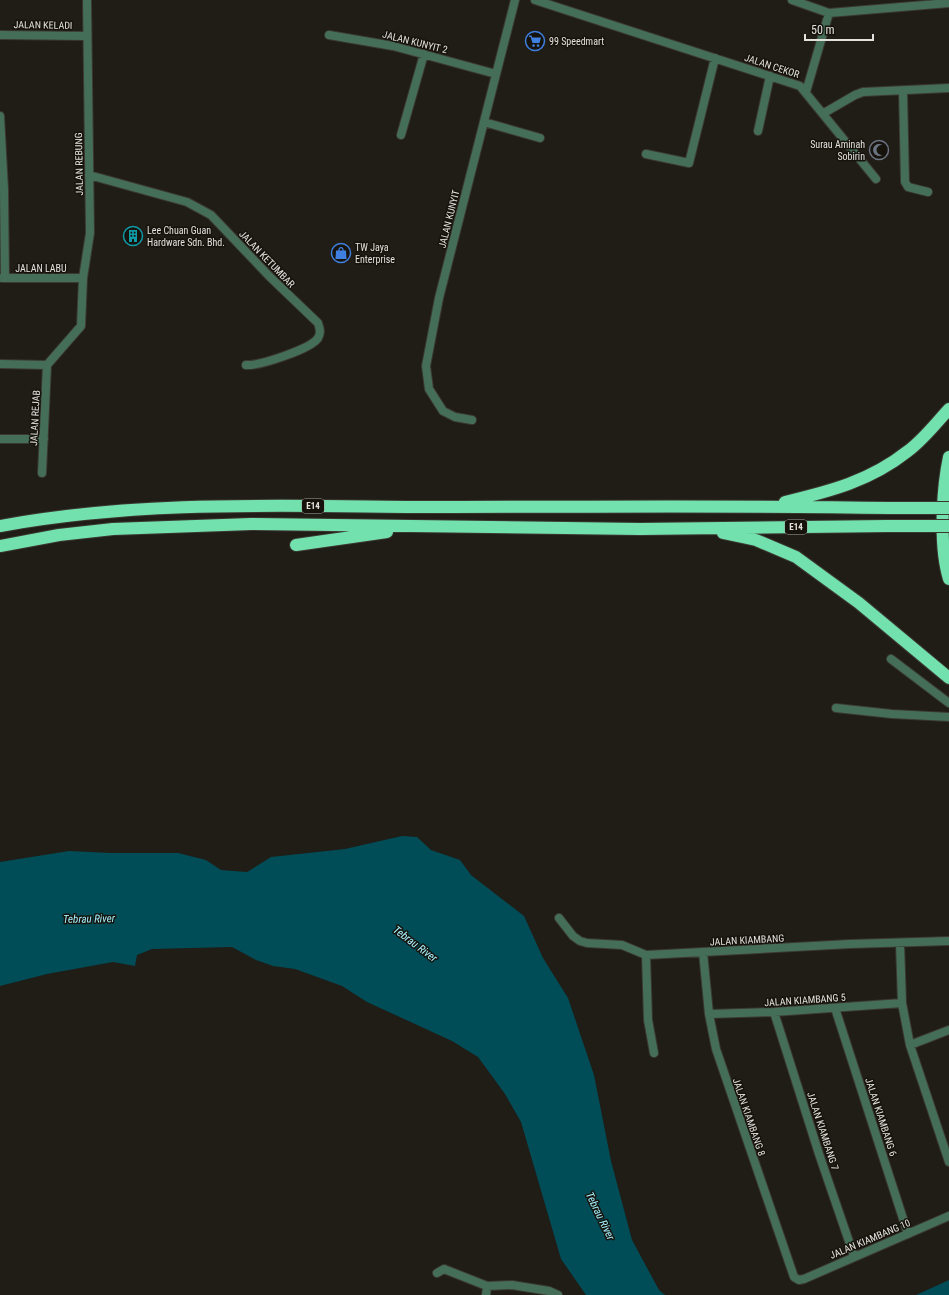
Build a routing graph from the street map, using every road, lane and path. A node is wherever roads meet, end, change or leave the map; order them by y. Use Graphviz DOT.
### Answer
graph roads {
  1 [pos="87,0"];
  2 [pos="515,0"];
  3 [pos="535,0"];
  4 [pos="795,0"];
  5 [pos="880,0"];
  6 [pos="949,3"];
  7 [pos="878,9"];
  8 [pos="829,13"];
  9 [pos="0,35"];
  10 [pos="329,35"];
  11 [pos="87,36"];
  12 [pos="424,54"];
  13 [pos="716,58"];
  14 [pos="496,74"];
  15 [pos="770,76"];
  16 [pos="949,88"];
  17 [pos="903,91"];
  18 [pos="806,92"];
  19 [pos="824,113"];
  20 [pos="0,116"];
  21 [pos="484,122"];
  22 [pos="758,131"];
  23 [pos="401,135"];
  24 [pos="540,138"];
  25 [pos="646,154"];
  26 [pos="89,175"];
  27 [pos="876,179"];
  28 [pos="2,190"];
  29 [pos="928,192"];
  30 [pos="3,278"];
  31 [pos="83,278"];
  32 [pos="0,364"];
  33 [pos="47,364"];
  34 [pos="246,365"];
  35 [pos="949,409"];
  36 [pos="472,420"];
  37 [pos="0,439"];
  38 [pos="44,439"];
  39 [pos="949,457"];
  40 [pos="42,473"];
  41 [pos="768,506"];
  42 [pos="949,508"];
  43 [pos="0,526"];
  44 [pos="949,526"];
  45 [pos="424,527"];
  46 [pos="704,528"];
  47 [pos="296,545"];
  48 [pos="0,546"];
  49 [pos="949,579"];
  50 [pos="891,659"];
  51 [pos="949,678"];
  52 [pos="949,703"];
  53 [pos="836,708"];
  54 [pos="949,717"];
  55 [pos="559,918"];
  56 [pos="949,941"];
  57 [pos="900,943"];
  58 [pos="703,952"];
  59 [pos="646,955"];
  60 [pos="902,1003"];
  61 [pos="835,1008"];
  62 [pos="774,1012"];
  63 [pos="709,1014"];
  64 [pos="949,1030"];
  65 [pos="910,1045"];
  66 [pos="654,1053"];
  67 [pos="949,1162"];
  68 [pos="949,1216"];
  69 [pos="908,1234"];
  70 [pos="854,1256"];
  71 [pos="437,1273"];
  72 [pos="799,1280"];
  73 [pos="487,1286"];
  74 [pos="486,1295"];
  75 [pos="558,1295"];
  1 -- 11 [label="street, JALAN REBUNG"];
  2 -- 14 [label="street, JALAN KUNYIT"];
  3 -- 13 [label="street, JALAN CEKOR"];
  4 -- 8 [label="street"];
  5 -- 7 [label="street"];
  6 -- 7 [label="street"];
  7 -- 8 [label="street"];
  8 -- 18 [label="street"];
  9 -- 11 [label="street, JALAN KELADI"];
  10 -- 12 [label="street, JALAN KUNYIT 2"];
  11 -- 26 [label="street, JALAN REBUNG"];
  12 -- 14 [label="street, JALAN KUNYIT 2"];
  12 -- 23 [label="street"];
  13 -- 15 [label="street, JALAN CEKOR"];
  13 -- 25 [label="street"];
  14 -- 21 [label="street, JALAN KUNYIT"];
  15 -- 18 [label="street, JALAN CEKOR"];
  15 -- 22 [label="street"];
  16 -- 17 [label="street"];
  17 -- 19 [label="street"];
  17 -- 29 [label="street"];
  18 -- 19 [label="street, JALAN CEKOR"];
  19 -- 27 [label="street, JALAN CEKOR"];
  20 -- 28 [label="street"];
  21 -- 24 [label="street"];
  21 -- 36 [label="street, JALAN KUNYIT"];
  26 -- 31 [label="street, JALAN REBUNG"];
  26 -- 34 [label="street, JALAN KETUMBAR"];
  28 -- 30 [label="street"];
  30 -- 31 [label="street, JALAN LABU"];
  31 -- 33 [label="street, JALAN REBUNG"];
  32 -- 33 [label="street"];
  33 -- 38 [label="street, JALAN REJAB"];
  35 -- 41 [label="highway"];
  37 -- 38 [label="street"];
  38 -- 40 [label="street, JALAN REJAB"];
  39 -- 49 [label="highway"];
  41 -- 42 [label="highway, E14, bridge"];
  41 -- 43 [label="highway, E14"];
  44 -- 46 [label="highway, E14, bridge"];
  45 -- 46 [label="highway, E14"];
  45 -- 47 [label="highway"];
  45 -- 48 [label="highway, E14"];
  46 -- 51 [label="highway"];
  50 -- 52 [label="street"];
  53 -- 54 [label="street"];
  55 -- 59 [label="street"];
  56 -- 57 [label="street, JALAN KIAMBANG"];
  57 -- 58 [label="street, JALAN KIAMBANG"];
  57 -- 60 [label="street"];
  58 -- 59 [label="street, JALAN KIAMBANG"];
  58 -- 63 [label="street, JALAN KIAMBANG 8"];
  59 -- 66 [label="street"];
  60 -- 61 [label="street, JALAN KIAMBANG 5"];
  60 -- 65 [label="street"];
  61 -- 62 [label="street, JALAN KIAMBANG 5"];
  61 -- 69 [label="street, JALAN KIAMBANG 6"];
  62 -- 63 [label="street, JALAN KIAMBANG 5"];
  62 -- 70 [label="street, JALAN KIAMBANG 7"];
  63 -- 72 [label="street, JALAN KIAMBANG 8"];
  64 -- 65 [label="street"];
  65 -- 67 [label="street"];
  68 -- 69 [label="street, JALAN KIAMBANG 10"];
  69 -- 70 [label="street, JALAN KIAMBANG 10"];
  70 -- 72 [label="street, JALAN KIAMBANG 10"];
  71 -- 73 [label="street"];
  73 -- 74 [label="street"];
  73 -- 75 [label="street"];
}
